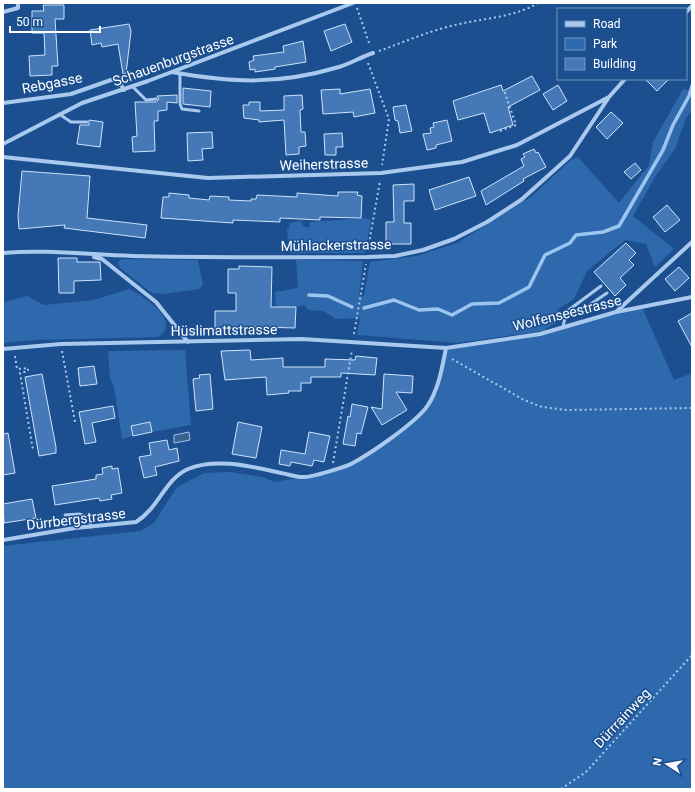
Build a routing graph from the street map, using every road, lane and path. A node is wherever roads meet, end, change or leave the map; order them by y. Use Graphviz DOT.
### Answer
graph roads {
  1 [pos="18,3"];
  2 [pos="354,3"];
  3 [pos="538,3"];
  4 [pos="3,12"];
  5 [pos="373,53"];
  6 [pos="365,56"];
  7 [pos="172,72"];
  8 [pos="180,74"];
  9 [pos="624,80"];
  10 [pos="133,87"];
  11 [pos="124,90"];
  12 [pos="504,90"];
  13 [pos="609,97"];
  14 [pos="156,99"];
  15 [pos="3,103"];
  16 [pos="199,111"];
  17 [pos="59,114"];
  18 [pos="87,122"];
  19 [pos="500,131"];
  20 [pos="3,144"];
  21 [pos="3,157"];
  22 [pos="381,173"];
  23 [pos="692,242"];
  24 [pos="3,253"];
  25 [pos="82,255"];
  26 [pos="601,286"];
  27 [pos="607,293"];
  28 [pos="692,297"];
  29 [pos="566,312"];
  30 [pos="616,312"];
  31 [pos="563,327"];
  32 [pos="188,342"];
  33 [pos="353,342"];
  34 [pos="14,348"];
  35 [pos="446,348"];
  36 [pos="3,349"];
  37 [pos="445,355"];
  38 [pos="63,357"];
  39 [pos="692,408"];
  40 [pos="75,422"];
  41 [pos="34,450"];
  42 [pos="332,470"];
  43 [pos="65,515"];
  44 [pos="92,527"];
  45 [pos="3,540"];
  46 [pos="692,655"];
  47 [pos="561,789"];
  1 -- 4 [label="street"];
  2 -- 5 [label="path"];
  2 -- 7 [label="street, Schauenburgstrasse"];
  3 -- 5 [label="path"];
  5 -- 6 [label="street"];
  6 -- 8 [label="street"];
  6 -- 22 [label="path"];
  7 -- 8 [label="street"];
  7 -- 10 [label="street, Schauenburgstrasse"];
  8 -- 16 [label="lane"];
  9 -- 13 [label="street, Weiherstrasse"];
  10 -- 11 [label="street, Schauenburgstrasse"];
  10 -- 14 [label="lane"];
  11 -- 15 [label="street, Rebgasse"];
  11 -- 17 [label="street, Schauenburgstrasse"];
  12 -- 19 [label="path"];
  13 -- 22 [label="street, Weiherstrasse"];
  13 -- 25 [label="street, Mühlackerstrasse"];
  17 -- 18 [label="lane"];
  17 -- 20 [label="street, Schauenburgstrasse"];
  21 -- 22 [label="street, Weiherstrasse"];
  23 -- 30 [label="street"];
  24 -- 25 [label="street, Mühlackerstrasse"];
  25 -- 32 [label="street"];
  26 -- 29 [label="lane"];
  27 -- 29 [label="lane"];
  28 -- 30 [label="street, Wolfenseestrasse"];
  29 -- 31 [label="lane"];
  30 -- 31 [label="street, Wolfenseestrasse"];
  31 -- 35 [label="street, Wolfenseestrasse"];
  32 -- 33 [label="street, Hüslimattstrasse"];
  32 -- 34 [label="street, Hüslimattstrasse"];
  33 -- 35 [label="street, Hüslimattstrasse"];
  33 -- 42 [label="path"];
  34 -- 36 [label="street, Hüslimattstrasse"];
  34 -- 41 [label="path"];
  35 -- 37 [label="street, Dürrbergstrasse"];
  37 -- 39 [label="path"];
  37 -- 42 [label="street, Dürrbergstrasse"];
  38 -- 40 [label="path"];
  42 -- 44 [label="street, Dürrbergstrasse"];
  43 -- 44 [label="lane"];
  44 -- 45 [label="street, Dürrbergstrasse"];
  46 -- 47 [label="path, Dürrrainweg"];
}
